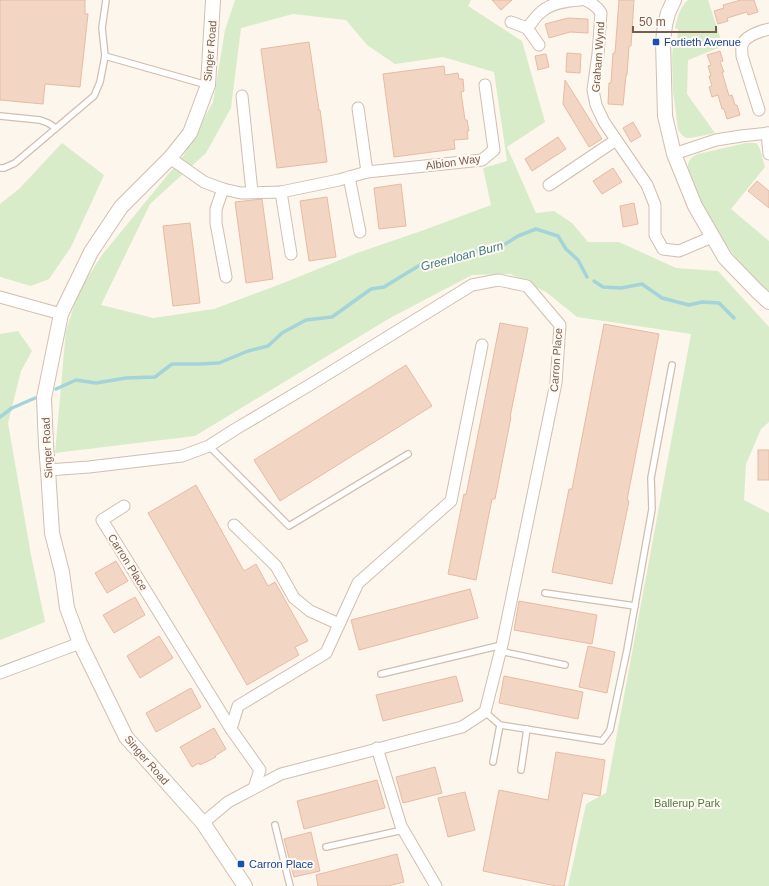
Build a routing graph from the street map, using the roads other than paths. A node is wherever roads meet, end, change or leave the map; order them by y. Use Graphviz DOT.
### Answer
graph roads {
  1 [pos="106,0"];
  2 [pos="213,0"];
  3 [pos="580,0"];
  4 [pos="585,0"];
  5 [pos="674,0"];
  6 [pos="511,22"];
  7 [pos="528,28"];
  8 [pos="769,29"];
  9 [pos="539,45"];
  10 [pos="105,56"];
  11 [pos="485,84"];
  12 [pos="208,85"];
  13 [pos="242,96"];
  14 [pos="358,108"];
  15 [pos="759,110"];
  16 [pos="0,116"];
  17 [pos="56,128"];
  18 [pos="768,133"];
  19 [pos="616,140"];
  20 [pos="674,154"];
  21 [pos="769,154"];
  22 [pos="170,158"];
  23 [pos="0,168"];
  24 [pos="367,172"];
  25 [pos="349,177"];
  26 [pos="550,185"];
  27 [pos="223,189"];
  28 [pos="252,192"];
  29 [pos="281,192"];
  30 [pos="360,232"];
  31 [pos="712,237"];
  32 [pos="292,254"];
  33 [pos="226,277"];
  34 [pos="0,297"];
  35 [pos="769,302"];
  36 [pos="61,314"];
  37 [pos="482,345"];
  38 [pos="672,365"];
  39 [pos="209,446"];
  40 [pos="408,454"];
  41 [pos="48,470"];
  42 [pos="124,506"];
  43 [pos="234,526"];
  44 [pos="545,593"];
  45 [pos="635,606"];
  46 [pos="339,624"];
  47 [pos="80,643"];
  48 [pos="501,648"];
  49 [pos="565,665"];
  50 [pos="0,673"];
  51 [pos="381,674"];
  52 [pos="484,712"];
  53 [pos="500,724"];
  54 [pos="231,729"];
  55 [pos="527,729"];
  56 [pos="377,748"];
  57 [pos="493,762"];
  58 [pos="521,770"];
  59 [pos="254,788"];
  60 [pos="203,823"];
  61 [pos="275,825"];
  62 [pos="403,830"];
  63 [pos="326,847"];
  64 [pos="245,886"];
  65 [pos="290,886"];
  66 [pos="436,886"];
  1 -- 10 [label="lane"];
  2 -- 12 [label="street, Singer Road"];
  3 -- 7 [label="street"];
  4 -- 19 [label="street, Graham Wynd"];
  5 -- 20 [label="street"];
  6 -- 7 [label="street"];
  7 -- 9 [label="street"];
  8 -- 15 [label="street"];
  10 -- 12 [label="lane"];
  10 -- 17 [label="lane"];
  11 -- 24 [label="street, Albion Way"];
  12 -- 22 [label="street, Singer Road"];
  13 -- 28 [label="street"];
  14 -- 24 [label="street"];
  16 -- 17 [label="lane"];
  17 -- 23 [label="lane"];
  18 -- 20 [label="street"];
  18 -- 21 [label="street"];
  19 -- 26 [label="street"];
  19 -- 31 [label="street"];
  20 -- 31 [label="street"];
  22 -- 27 [label="street, Albion Way"];
  22 -- 36 [label="street, Singer Road"];
  24 -- 25 [label="street, Albion Way"];
  25 -- 29 [label="street, Albion Way"];
  25 -- 30 [label="street"];
  27 -- 28 [label="street, Albion Way"];
  27 -- 33 [label="street"];
  28 -- 29 [label="street, Albion Way"];
  29 -- 32 [label="street"];
  31 -- 35 [label="street"];
  34 -- 36 [label="street"];
  36 -- 41 [label="street, Singer Road"];
  37 -- 46 [label="street"];
  38 -- 45 [label="lane"];
  39 -- 40 [label="lane"];
  39 -- 41 [label="street, Carron Place"];
  39 -- 48 [label="street, Carron Place"];
  41 -- 47 [label="street, Singer Road"];
  42 -- 54 [label="street, Carron Place"];
  43 -- 46 [label="street"];
  44 -- 45 [label="lane"];
  45 -- 55 [label="lane"];
  46 -- 54 [label="street"];
  47 -- 50 [label="street"];
  47 -- 60 [label="street, Singer Road"];
  48 -- 49 [label="lane"];
  48 -- 51 [label="lane"];
  48 -- 52 [label="street, Carron Place"];
  52 -- 53 [label="lane"];
  52 -- 56 [label="street"];
  53 -- 55 [label="lane"];
  53 -- 57 [label="lane"];
  54 -- 59 [label="street, Carron Place"];
  55 -- 58 [label="lane"];
  56 -- 59 [label="street"];
  56 -- 62 [label="street"];
  59 -- 60 [label="street"];
  60 -- 64 [label="street, Singer Road"];
  61 -- 65 [label="lane"];
  62 -- 63 [label="lane"];
  62 -- 66 [label="street"];
}
